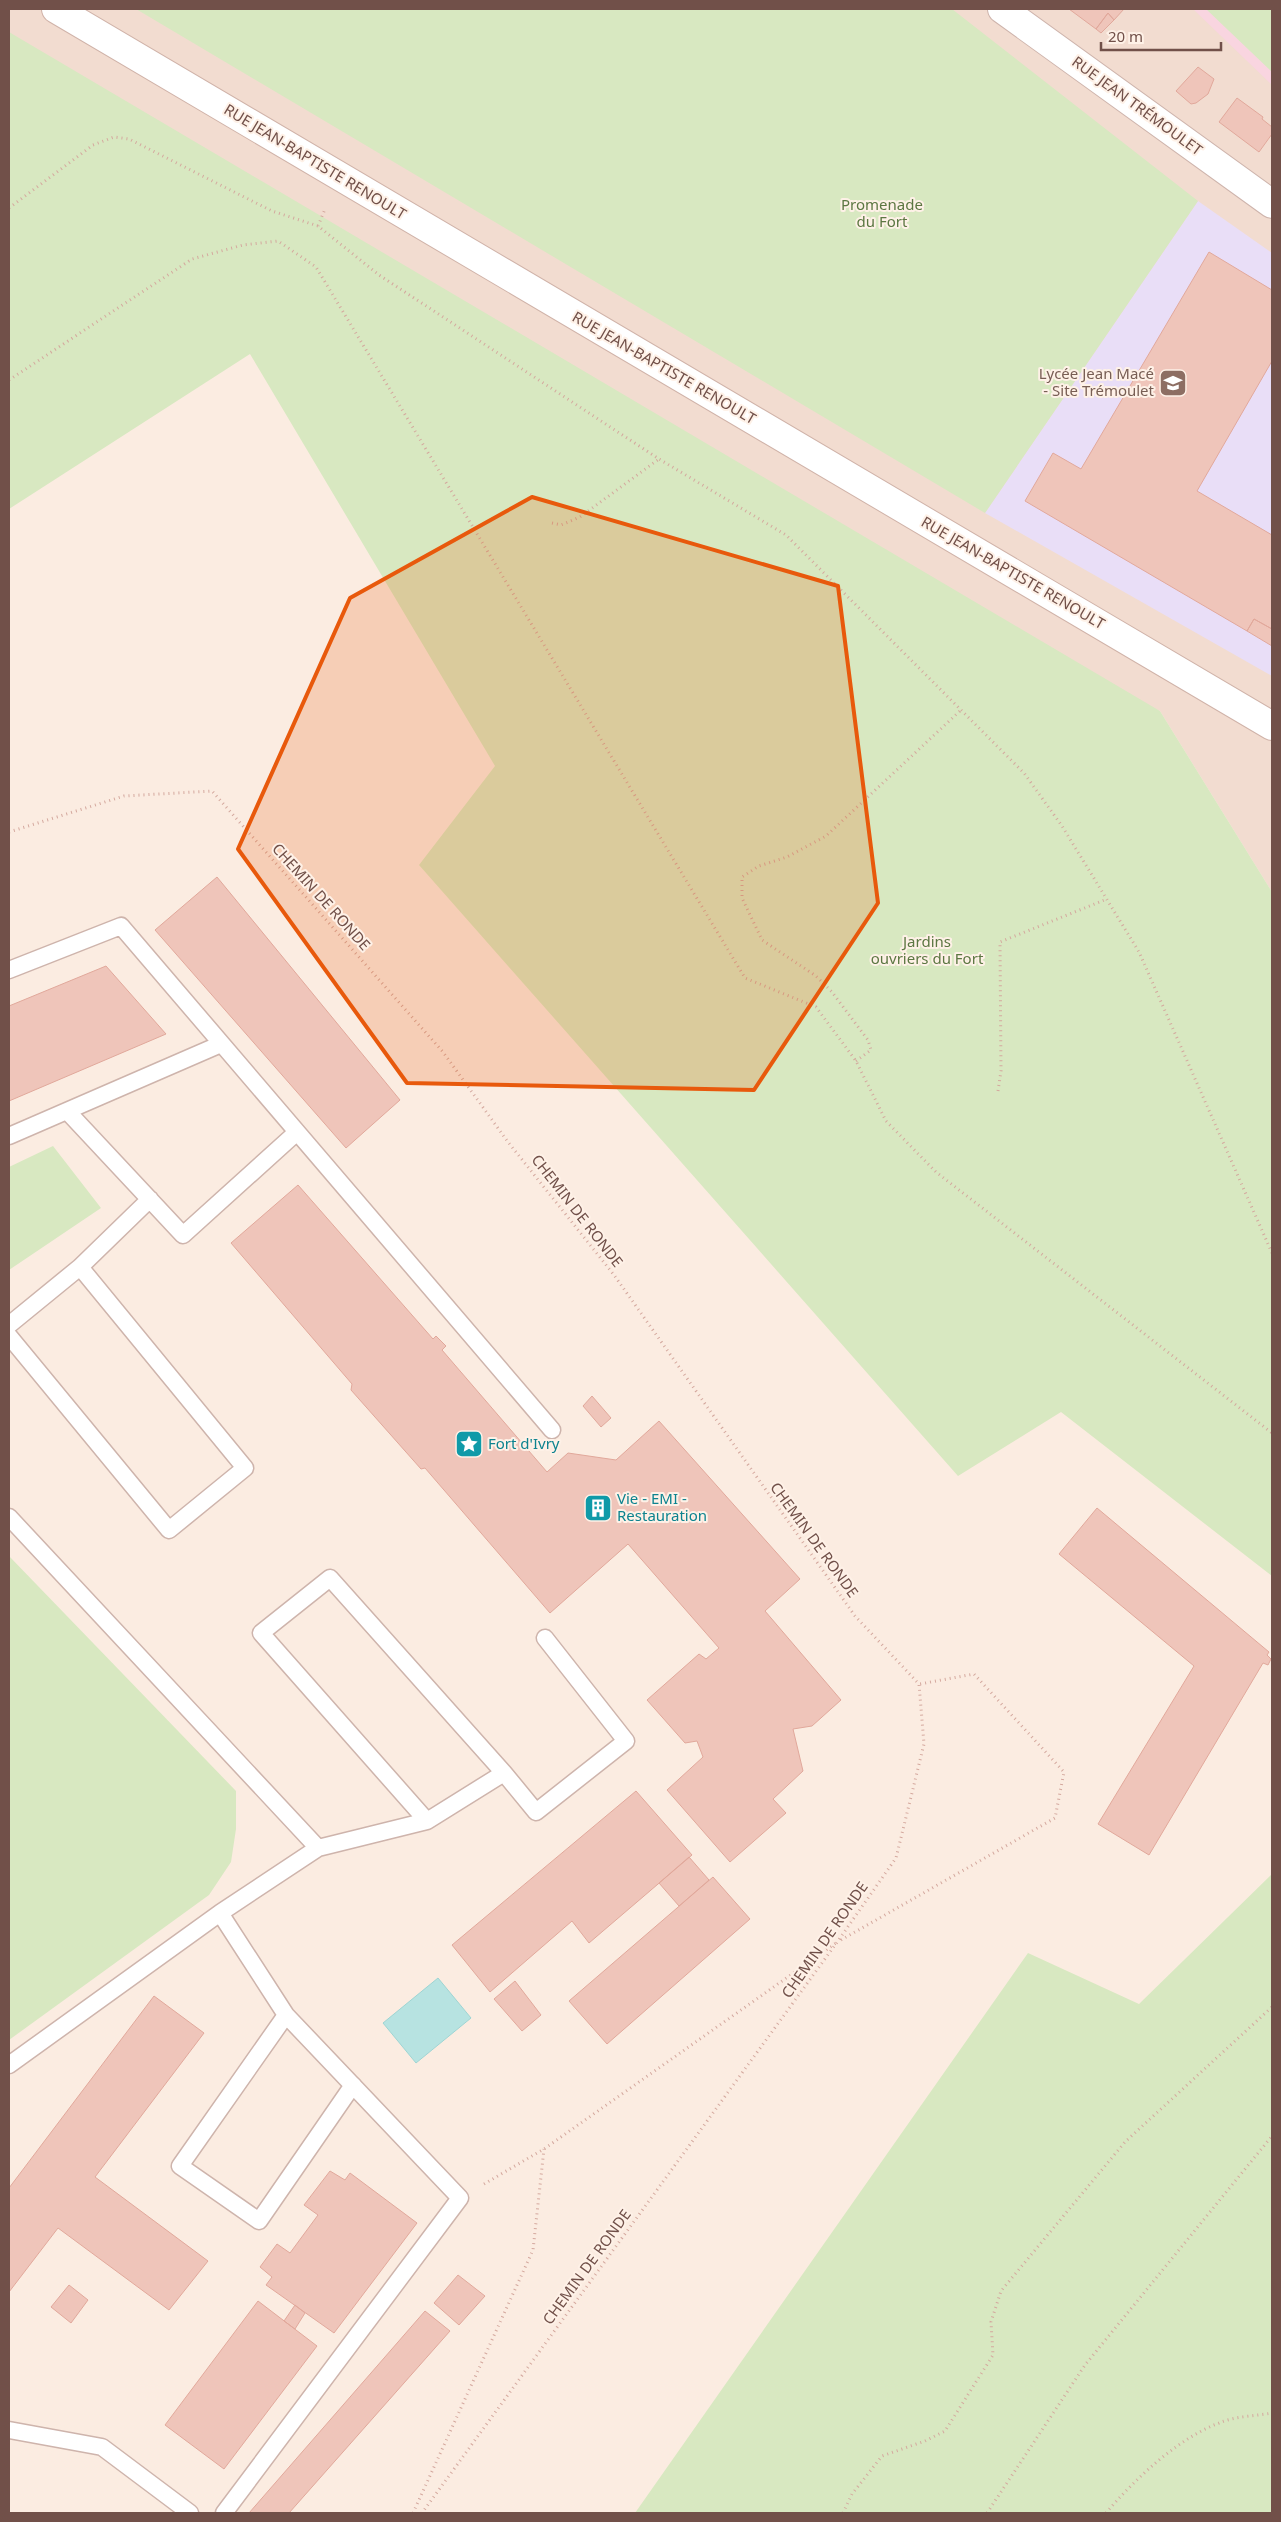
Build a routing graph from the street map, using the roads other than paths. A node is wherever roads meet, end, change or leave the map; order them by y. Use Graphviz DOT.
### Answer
graph roads {
  1 [pos="56,9"];
  2 [pos="1002,9"];
  3 [pos="1272,204"];
  4 [pos="1272,726"];
  5 [pos="9,970"];
  6 [pos="221,1044"];
  7 [pos="68,1112"];
  8 [pos="297,1132"];
  9 [pos="9,1136"];
  10 [pos="150,1199"];
  11 [pos="80,1267"];
  12 [pos="9,1325"];
  13 [pos="9,1336"];
  14 [pos="552,1430"];
  15 [pos="9,1517"];
  16 [pos="545,1638"];
  17 [pos="504,1774"];
  18 [pos="427,1821"];
  19 [pos="318,1848"];
  20 [pos="220,1913"];
  21 [pos="286,2015"];
  22 [pos="9,2065"];
  23 [pos="353,2085"];
  24 [pos="9,2430"];
  25 [pos="190,2513"];
  26 [pos="224,2513"];
  1 -- 4 [label="main road, RUE JEAN-BAPTISTE RENOULT"];
  2 -- 3 [label="main road, RUE JEAN TRÉMOULET"];
  5 -- 6 [label="lane"];
  6 -- 7 [label="lane"];
  6 -- 8 [label="lane"];
  7 -- 9 [label="lane"];
  7 -- 10 [label="lane"];
  8 -- 10 [label="lane"];
  8 -- 14 [label="lane"];
  10 -- 11 [label="lane"];
  11 -- 12 [label="lane"];
  11 -- 13 [label="lane"];
  15 -- 19 [label="lane"];
  16 -- 17 [label="lane"];
  17 -- 18 [label="lane"];
  17 -- 18 [label="lane"];
  18 -- 19 [label="lane"];
  19 -- 20 [label="lane"];
  20 -- 21 [label="lane"];
  20 -- 22 [label="lane"];
  21 -- 23 [label="lane"];
  21 -- 23 [label="lane"];
  23 -- 26 [label="lane"];
  24 -- 25 [label="lane"];
}
